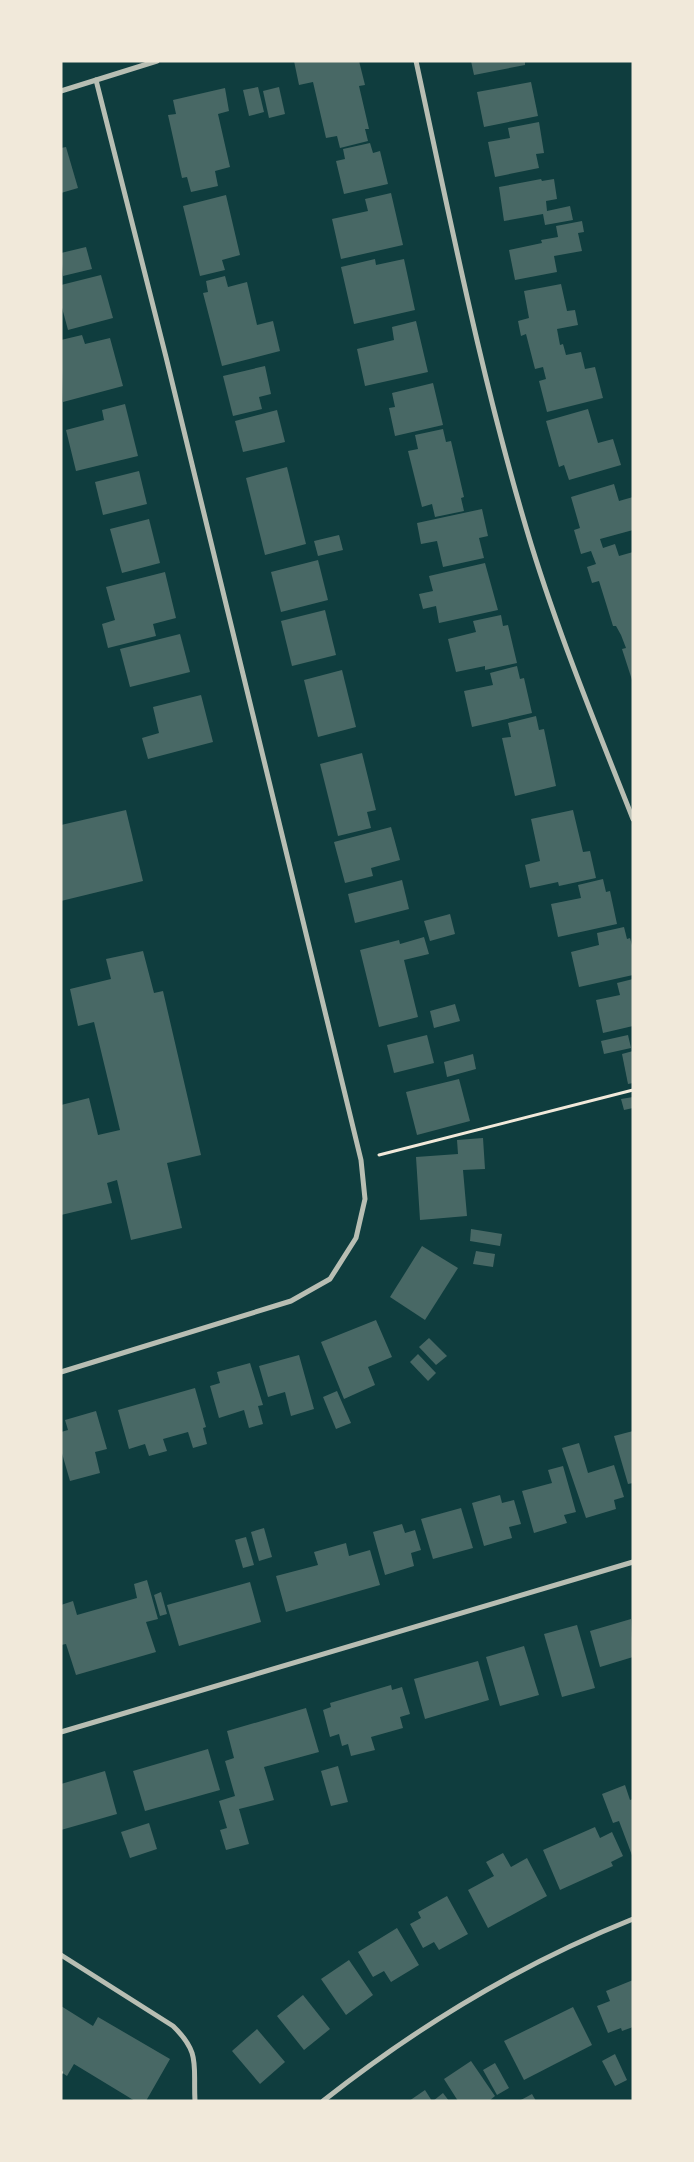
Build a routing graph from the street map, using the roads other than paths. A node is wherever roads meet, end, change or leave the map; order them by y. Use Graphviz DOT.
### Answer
graph roads {
  1 [pos="158,61"];
  2 [pos="416,61"];
  3 [pos="96,80"];
  4 [pos="61,91"];
  5 [pos="633,819"];
  6 [pos="61,1372"];
  7 [pos="633,1562"];
  8 [pos="61,1732"];
  9 [pos="633,1919"];
  10 [pos="61,1955"];
  11 [pos="195,2101"];
  12 [pos="323,2101"];
  1 -- 3 [label="street"];
  2 -- 5 [label="street"];
  3 -- 4 [label="street"];
  3 -- 6 [label="street"];
  7 -- 8 [label="street"];
  9 -- 12 [label="street"];
  10 -- 11 [label="street"];
}
